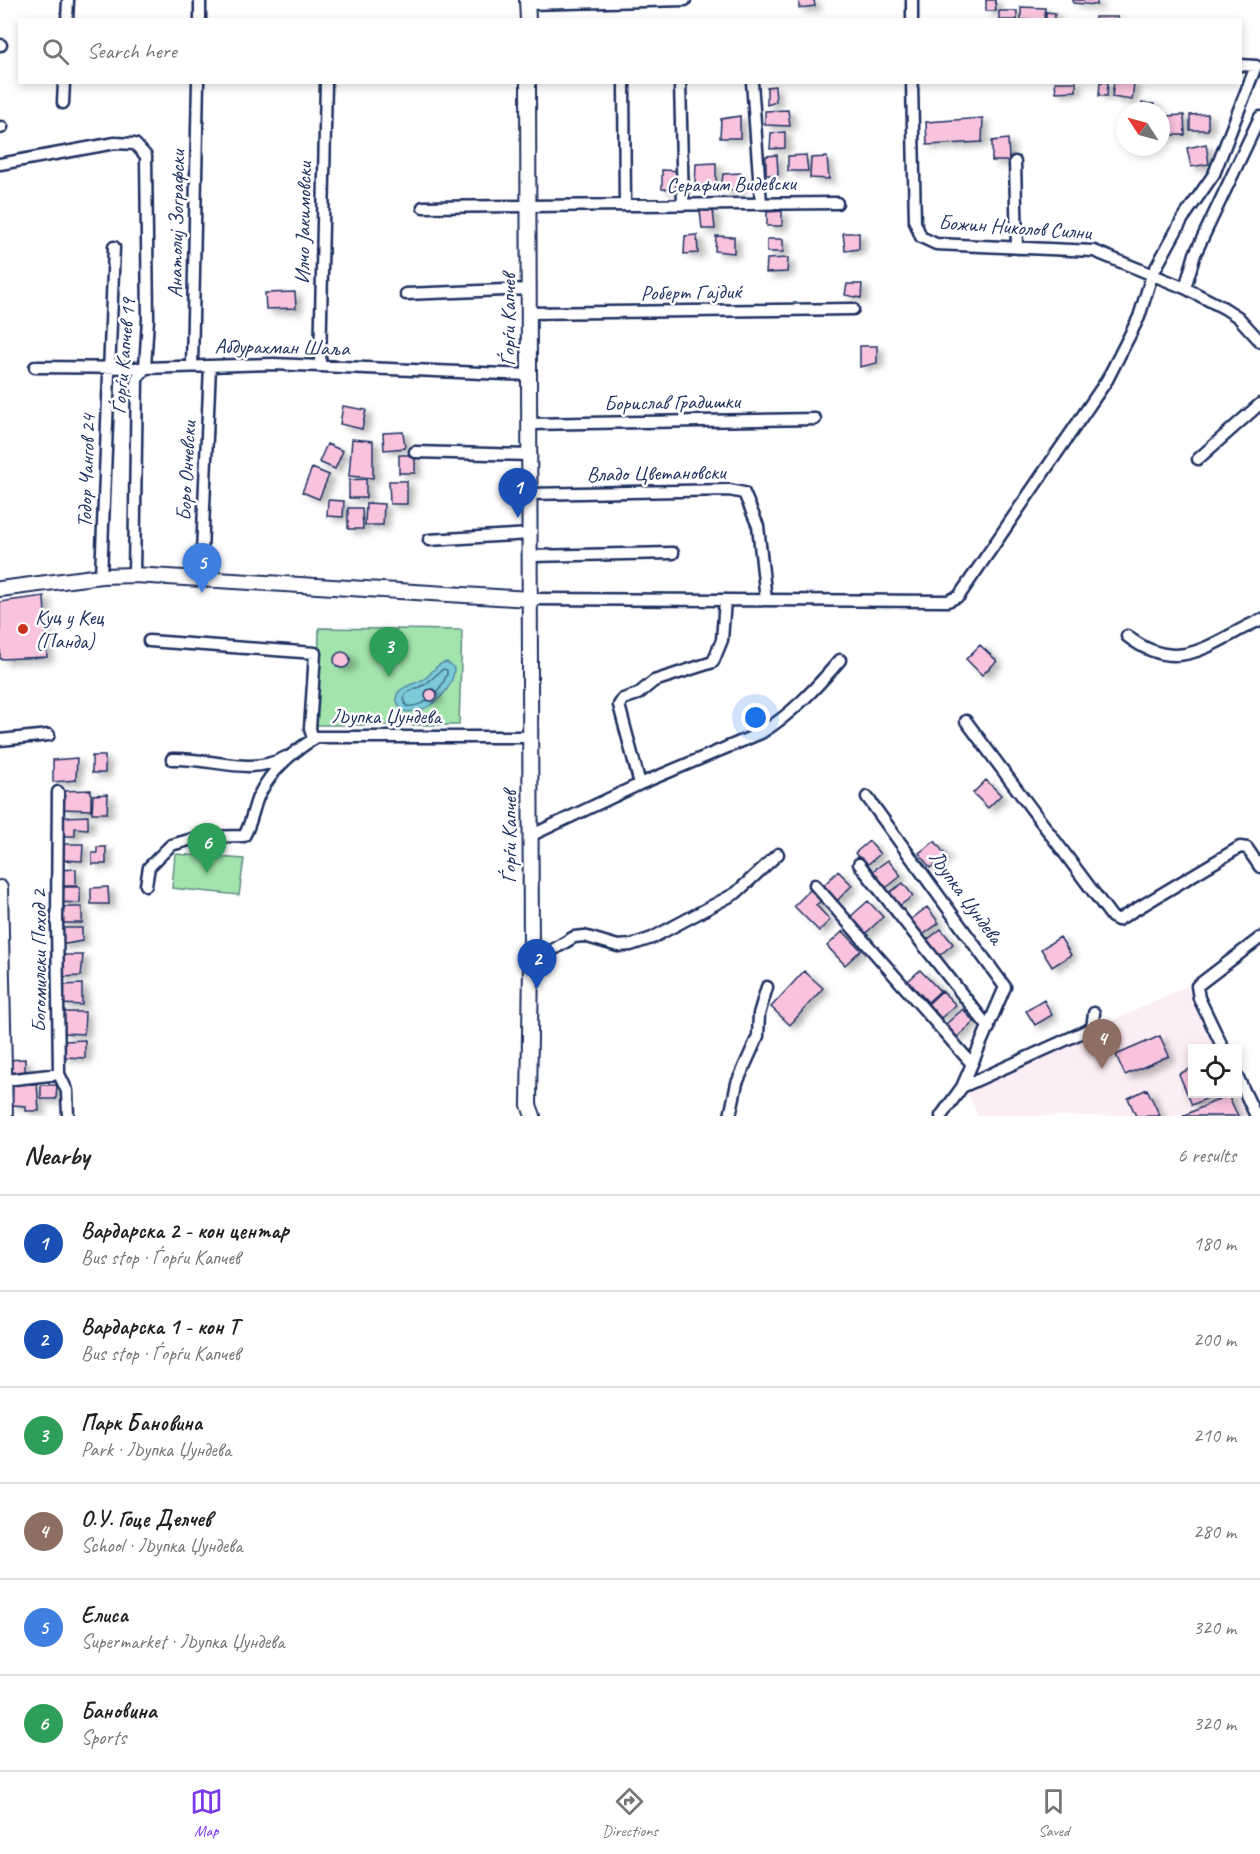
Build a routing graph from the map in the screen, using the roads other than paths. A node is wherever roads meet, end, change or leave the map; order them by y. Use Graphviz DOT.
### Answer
graph roads {
  1 [pos="68,0"];
  2 [pos="200,0"];
  3 [pos="685,0"];
  4 [pos="912,0"];
  5 [pos="528,2"];
  6 [pos="67,18"];
  7 [pos="200,18"];
  8 [pos="528,18"];
  9 [pos="912,18"];
  10 [pos="1242,65"];
  11 [pos="1258,68"];
  12 [pos="64,84"];
  13 [pos="198,84"];
  14 [pos="326,84"];
  15 [pos="528,84"];
  16 [pos="624,84"];
  17 [pos="680,84"];
  18 [pos="753,84"];
  19 [pos="912,84"];
  20 [pos="63,104"];
  21 [pos="1260,117"];
  22 [pos="1015,162"];
  23 [pos="0,164"];
  24 [pos="837,202"];
  25 [pos="761,203"];
  26 [pos="683,204"];
  27 [pos="625,205"];
  28 [pos="528,206"];
  29 [pos="423,207"];
  30 [pos="114,247"];
  31 [pos="1017,248"];
  32 [pos="1152,276"];
  33 [pos="1185,288"];
  34 [pos="529,289"];
  35 [pos="406,294"];
  36 [pos="853,309"];
  37 [pos="529,313"];
  38 [pos="1260,341"];
  39 [pos="320,365"];
  40 [pos="192,366"];
  41 [pos="210,366"];
  42 [pos="35,367"];
  43 [pos="110,368"];
  44 [pos="145,368"];
  45 [pos="529,375"];
  46 [pos="1260,404"];
  47 [pos="815,419"];
  48 [pos="529,424"];
  49 [pos="415,452"];
  50 [pos="530,455"];
  51 [pos="1198,459"];
  52 [pos="530,495"];
  53 [pos="530,534"];
  54 [pos="429,540"];
  55 [pos="673,553"];
  56 [pos="530,556"];
  57 [pos="134,575"];
  58 [pos="101,576"];
  59 [pos="201,577"];
  60 [pos="0,589"];
  61 [pos="530,599"];
  62 [pos="725,600"];
  63 [pos="766,600"];
  64 [pos="1260,620"];
  65 [pos="1127,636"];
  66 [pos="149,641"];
  67 [pos="840,660"];
  68 [pos="966,721"];
  69 [pos="48,735"];
  70 [pos="317,737"];
  71 [pos="530,737"];
  72 [pos="0,740"];
  73 [pos="292,754"];
  74 [pos="172,759"];
  75 [pos="640,784"];
  76 [pos="58,792"];
  77 [pos="867,797"];
  78 [pos="530,836"];
  79 [pos="778,854"];
  80 [pos="859,864"];
  81 [pos="1260,867"];
  82 [pos="146,885"];
  83 [pos="815,885"];
  84 [pos="0,888"];
  85 [pos="0,937"];
  86 [pos="1260,938"];
  87 [pos="531,963"];
  88 [pos="767,987"];
  89 [pos="1,993"];
  90 [pos="1094,1013"];
  91 [pos="989,1028"];
  92 [pos="1221,1044"];
  93 [pos="2,1060"];
  94 [pos="972,1064"];
  95 [pos="59,1074"];
  96 [pos="5,1080"];
  97 [pos="1242,1086"];
  98 [pos="962,1087"];
  99 [pos="5,1116"];
  100 [pos="68,1116"];
  101 [pos="533,1116"];
  102 [pos="730,1116"];
  103 [pos="941,1116"];
  104 [pos="1256,1116"];
  1 -- 6 [label="street"];
  2 -- 7 [label="street"];
  3 -- 5 [label="street"];
  4 -- 9 [label="street"];
  5 -- 8 [label="street"];
  10 -- 11 [label="street"];
  11 -- 32 [label="street"];
  12 -- 20 [label="street"];
  13 -- 40 [label="street, Анатолиј Зографски"];
  14 -- 39 [label="street, Илчо Јакимовски"];
  15 -- 28 [label="street, Ѓорѓи Капчев"];
  16 -- 27 [label="street"];
  17 -- 26 [label="street"];
  18 -- 25 [label="street"];
  19 -- 31 [label="street, Божин Николов Силни"];
  21 -- 33 [label="street"];
  22 -- 31 [label="street"];
  23 -- 44 [label="street, Ѓорѓи Капчев 19"];
  24 -- 25 [label="street, Серафим Видевски"];
  25 -- 26 [label="street, Серафим Видевски"];
  26 -- 27 [label="street, Серафим Видевски"];
  27 -- 28 [label="street, Серафим Видевски"];
  28 -- 29 [label="street, Серафим Видевски"];
  28 -- 34 [label="street, Ѓорѓи Капчев"];
  30 -- 43 [label="street, Тодор Чангов 24"];
  31 -- 32 [label="street, Божин Николов Силни"];
  32 -- 33 [label="street, Божин Николов Силни"];
  32 -- 63 [label="street"];
  33 -- 38 [label="street"];
  34 -- 35 [label="street"];
  34 -- 37 [label="street, Ѓорѓи Капчев"];
  36 -- 37 [label="street, Роберт Гајдиќ"];
  37 -- 45 [label="street, Ѓорѓи Капчев"];
  39 -- 41 [label="street, Абдурахман Шаља"];
  39 -- 45 [label="street, Абдурахман Шаља"];
  40 -- 41 [label="street, Абдурахман Шаља"];
  40 -- 44 [label="street, Абдурахман Шаља"];
  41 -- 59 [label="street, Боро Ончевски"];
  42 -- 43 [label="street, Абдурахман Шаља"];
  43 -- 44 [label="street, Абдурахман Шаља"];
  43 -- 58 [label="street, Тодор Чангов 24"];
  44 -- 57 [label="street, Ѓорѓи Капчев 19"];
  45 -- 48 [label="street, Ѓорѓи Капчев"];
  46 -- 51 [label="street"];
  47 -- 48 [label="street, Борислав Градишки"];
  48 -- 50 [label="street, Ѓорѓи Капчев"];
  49 -- 50 [label="street"];
  50 -- 52 [label="street, Ѓорѓи Капчев"];
  52 -- 53 [label="street, Ѓорѓи Капчев"];
  52 -- 63 [label="street, Владо Цветановски"];
  53 -- 54 [label="street"];
  53 -- 56 [label="street, Ѓорѓи Капчев"];
  55 -- 56 [label="street"];
  56 -- 61 [label="street, Ѓорѓи Капчев"];
  57 -- 58 [label="street"];
  57 -- 59 [label="street"];
  58 -- 60 [label="street"];
  59 -- 61 [label="street"];
  61 -- 62 [label="street"];
  61 -- 71 [label="street, Ѓорѓи Капчев"];
  62 -- 63 [label="street"];
  62 -- 75 [label="street"];
  64 -- 65 [label="street"];
  66 -- 70 [label="street, Љупка Џундева"];
  67 -- 75 [label="street"];
  68 -- 81 [label="street"];
  69 -- 72 [label="street"];
  70 -- 71 [label="street, Љупка Џундева"];
  70 -- 73 [label="street"];
  71 -- 78 [label="street, Ѓорѓи Капчев"];
  73 -- 74 [label="street"];
  73 -- 82 [label="street"];
  75 -- 78 [label="street"];
  76 -- 95 [label="street, Богомилски Поход 2"];
  77 -- 91 [label="street, Љупка Џундева"];
  78 -- 87 [label="street, Ѓорѓи Капчев"];
  79 -- 87 [label="street"];
  80 -- 91 [label="street"];
  83 -- 94 [label="street"];
  84 -- 85 [label="street"];
  85 -- 89 [label="street"];
  86 -- 92 [label="street"];
  87 -- 101 [label="street, Ѓорѓи Капчев"];
  88 -- 102 [label="street"];
  89 -- 93 [label="street"];
  90 -- 98 [label="street, Љупка Џундева"];
  91 -- 94 [label="street, Љупка Џундева"];
  93 -- 96 [label="street"];
  94 -- 98 [label="street, Љупка Џундева"];
  95 -- 96 [label="street"];
  95 -- 100 [label="street, Богомилски Поход 2"];
  96 -- 99 [label="street"];
  97 -- 104 [label="street"];
  98 -- 103 [label="street, Љупка Џундева"];
}
